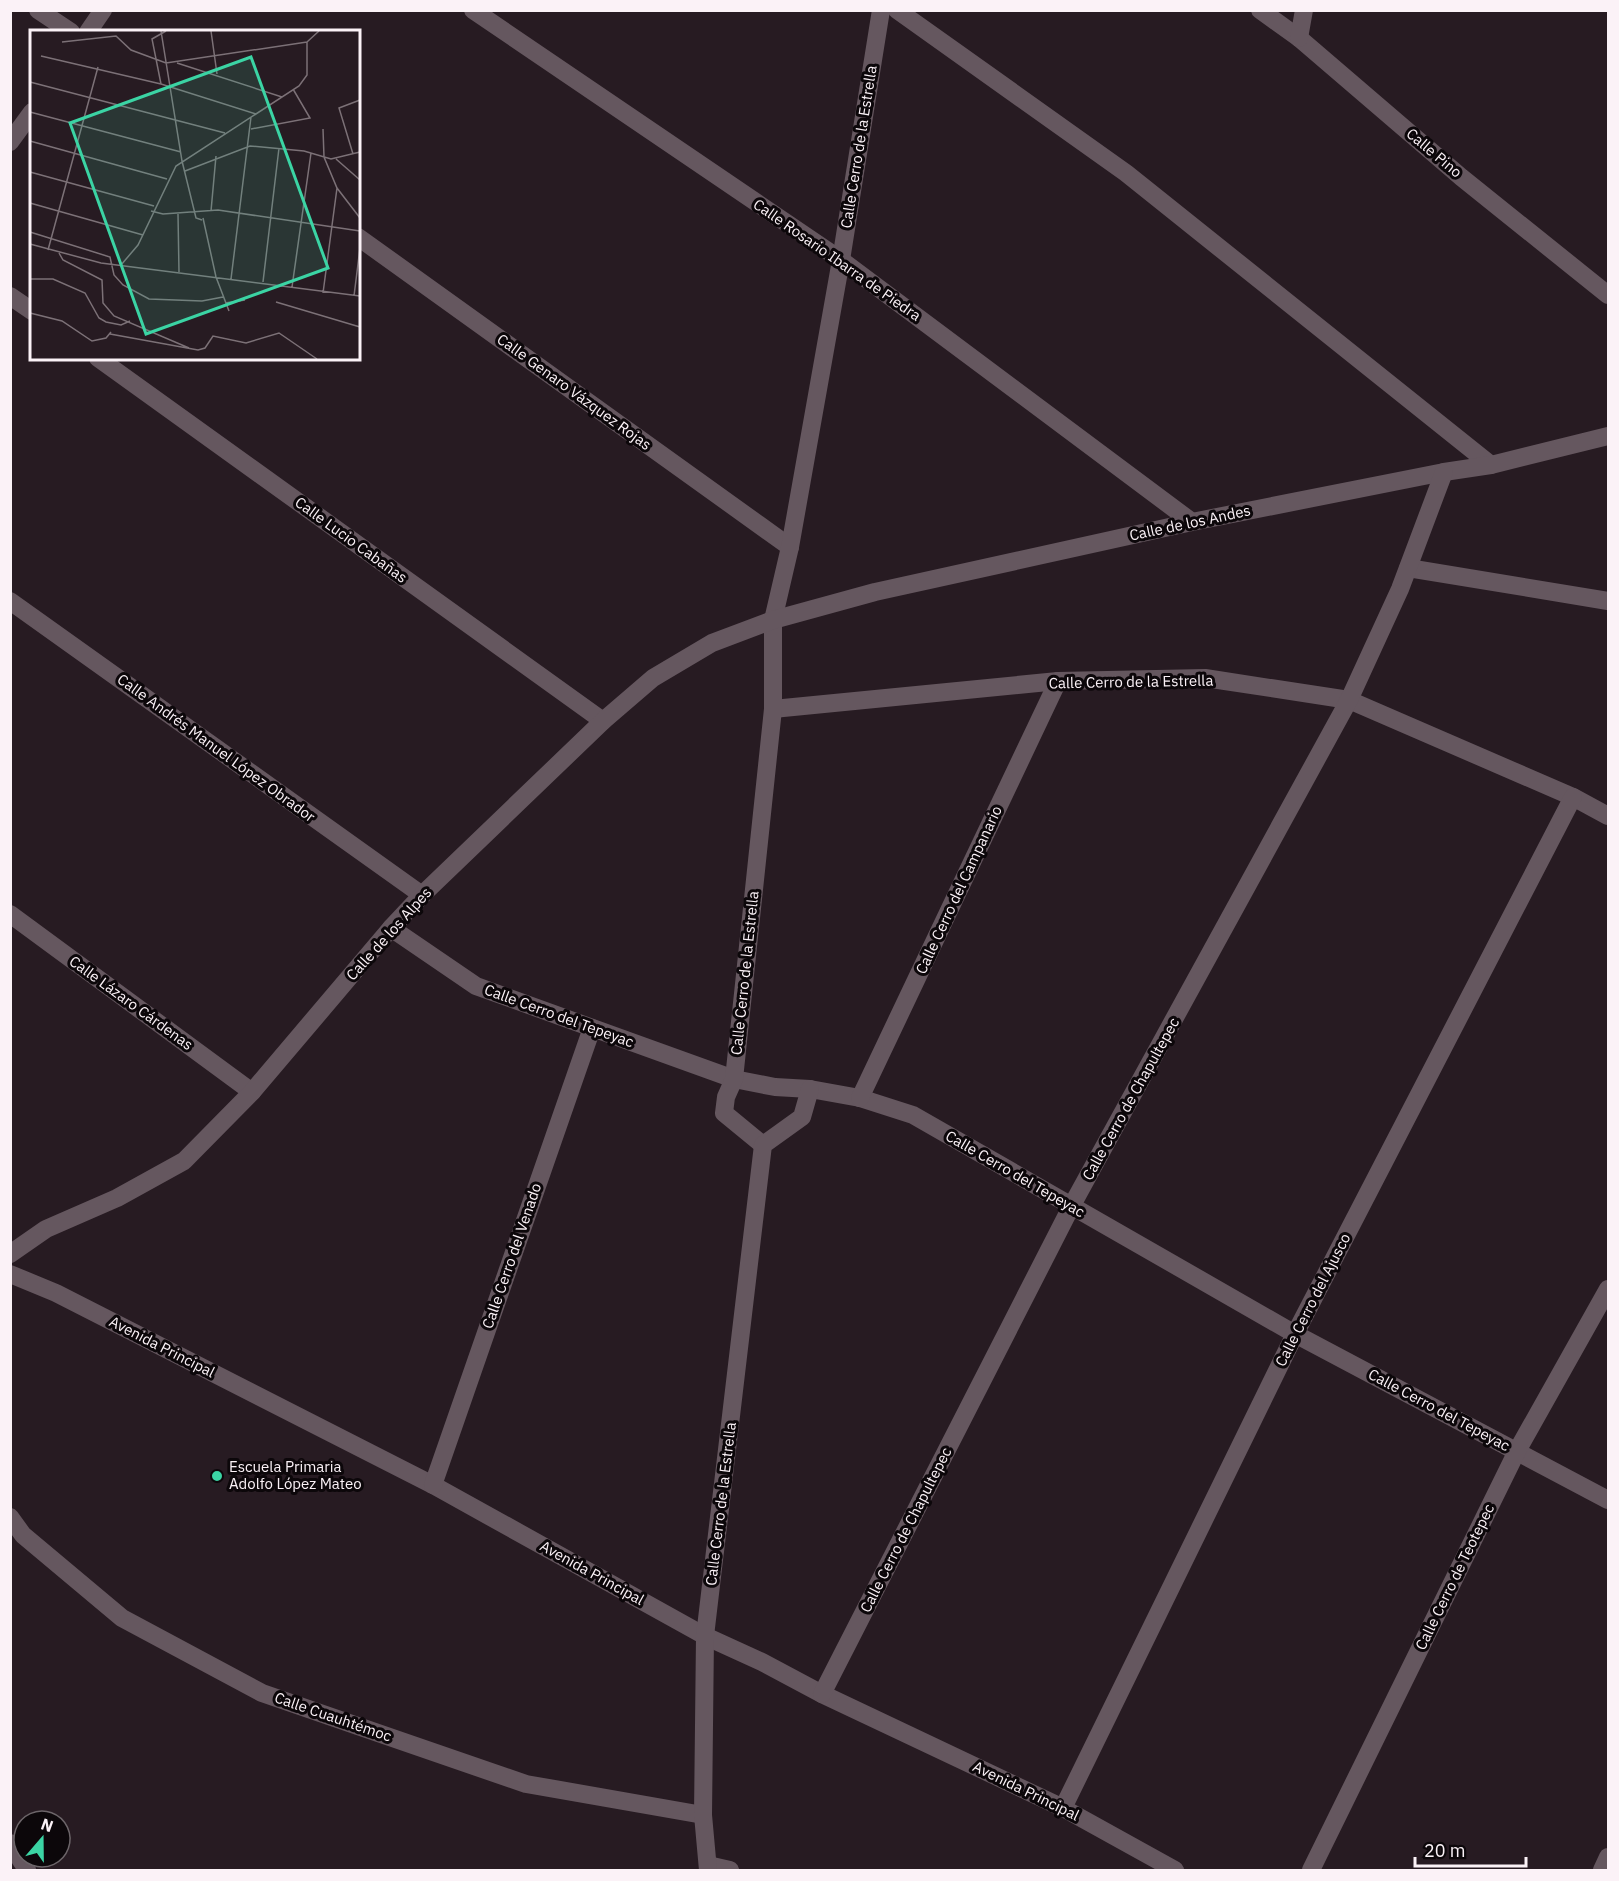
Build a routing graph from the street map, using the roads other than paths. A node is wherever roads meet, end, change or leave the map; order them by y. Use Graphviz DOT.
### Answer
graph roads {
  1 [pos="38,10"];
  2 [pos="103,10"];
  3 [pos="473,10"];
  4 [pos="881,10"];
  5 [pos="897,10"];
  6 [pos="1260,10"];
  7 [pos="1305,10"];
  8 [pos="68,30"];
  9 [pos="89,30"];
  10 [pos="1299,38"];
  11 [pos="30,115"];
  12 [pos="10,142"];
  13 [pos="360,238"];
  14 [pos="841,260"];
  15 [pos="1608,295"];
  16 [pos="10,296"];
  17 [pos="30,310"];
  18 [pos="101,360"];
  19 [pos="1608,436"];
  20 [pos="1491,465"];
  21 [pos="1444,472"];
  22 [pos="1192,522"];
  23 [pos="790,548"];
  24 [pos="1408,568"];
  25 [pos="10,600"];
  26 [pos="1608,601"];
  27 [pos="773,620"];
  28 [pos="1058,681"];
  29 [pos="1349,700"];
  30 [pos="773,709"];
  31 [pos="603,721"];
  32 [pos="1573,797"];
  33 [pos="1608,816"];
  34 [pos="422,895"];
  35 [pos="10,914"];
  36 [pos="391,928"];
  37 [pos="592,1028"];
  38 [pos="734,1079"];
  39 [pos="810,1089"];
  40 [pos="252,1092"];
  41 [pos="860,1098"];
  42 [pos="763,1145"];
  43 [pos="1071,1207"];
  44 [pos="10,1254"];
  45 [pos="10,1274"];
  46 [pos="1608,1289"];
  47 [pos="1295,1334"];
  48 [pos="1518,1451"];
  49 [pos="433,1485"];
  50 [pos="1608,1500"];
  51 [pos="10,1517"];
  52 [pos="705,1636"];
  53 [pos="822,1694"];
  54 [pos="1063,1808"];
  55 [pos="703,1815"];
  56 [pos="10,1843"];
  57 [pos="1608,1857"];
  58 [pos="708,1868"];
  59 [pos="27,1870"];
  60 [pos="730,1870"];
  61 [pos="1174,1870"];
  62 [pos="1311,1870"];
  63 [pos="1602,1870"];
  1 -- 8 [label="street"];
  2 -- 9 [label="street"];
  3 -- 14 [label="street, Calle Rosario Ibarra de Piedra"];
  4 -- 14 [label="street, Calle Cerro de la Estrella"];
  5 -- 20 [label="street"];
  6 -- 10 [label="street, Calle Pino"];
  7 -- 10 [label="street"];
  10 -- 15 [label="street, Calle Pino"];
  11 -- 12 [label="street"];
  13 -- 23 [label="street, Calle Genaro Vázquez Rojas"];
  14 -- 22 [label="street, Calle Rosario Ibarra de Piedra"];
  14 -- 23 [label="street, Calle Cerro de la Estrella"];
  16 -- 17 [label="street"];
  18 -- 31 [label="street, Calle Lucio Cabañas"];
  19 -- 20 [label="street, Calle de los Andes"];
  20 -- 21 [label="street, Calle de los Andes"];
  21 -- 22 [label="street, Calle de los Andes"];
  21 -- 24 [label="street, Calle Cerro de Chapultepec"];
  22 -- 27 [label="street, Calle de los Andes"];
  23 -- 27 [label="street, Calle Cerro de la Estrella"];
  24 -- 26 [label="street"];
  24 -- 29 [label="street, Calle Cerro de Chapultepec"];
  25 -- 34 [label="street, Calle Andrés Manuel López Obrador"];
  27 -- 30 [label="street, Calle Cerro de la Estrella"];
  27 -- 31 [label="street, Calle de los Alpes"];
  28 -- 29 [label="street, Calle Cerro de la Estrella"];
  28 -- 30 [label="street, Calle Cerro de la Estrella"];
  28 -- 41 [label="street, Calle Cerro del Campanario"];
  29 -- 32 [label="street, Calle Cerro de la Estrella"];
  29 -- 43 [label="street, Calle Cerro de Chapultepec"];
  30 -- 38 [label="street, Calle Cerro de la Estrella"];
  31 -- 34 [label="street, Calle de los Alpes"];
  32 -- 33 [label="street, Calle Cerro de la Estrella"];
  32 -- 47 [label="street, Calle Cerro del Ajusco"];
  34 -- 36 [label="street, Calle de los Alpes"];
  35 -- 40 [label="street, Calle Lázaro Cárdenas"];
  36 -- 37 [label="street, Calle Cerro del Tepeyac"];
  36 -- 40 [label="street, Calle de los Alpes"];
  37 -- 38 [label="street, Calle Cerro del Tepeyac"];
  37 -- 49 [label="street, Calle Cerro del Venado"];
  38 -- 39 [label="street, Calle Cerro del Tepeyac"];
  38 -- 42 [label="street, Calle Cerro de la Estrella"];
  39 -- 41 [label="street, Calle Cerro del Tepeyac"];
  39 -- 42 [label="street"];
  40 -- 44 [label="street, Calle de los Alpes"];
  41 -- 43 [label="street, Calle Cerro del Tepeyac"];
  42 -- 52 [label="street, Calle Cerro de la Estrella"];
  43 -- 47 [label="street, Calle Cerro del Tepeyac"];
  43 -- 53 [label="street, Calle Cerro de Chapultepec"];
  45 -- 49 [label="street, Avenida Principal"];
  46 -- 48 [label="street, Calle Cerro de Teotepec"];
  47 -- 48 [label="street, Calle Cerro del Tepeyac"];
  47 -- 54 [label="street, Calle Cerro del Ajusco"];
  48 -- 50 [label="street, Calle Cerro del Tepeyac"];
  48 -- 62 [label="street, Calle Cerro de Teotepec"];
  49 -- 52 [label="street, Avenida Principal"];
  51 -- 55 [label="street, Calle Cuauhtémoc"];
  52 -- 53 [label="street, Avenida Principal"];
  52 -- 55 [label="street, Calle Cerro de la Estrella"];
  53 -- 54 [label="street, Avenida Principal"];
  54 -- 61 [label="street, Avenida Principal"];
  55 -- 58 [label="street, Calle Cerro de la Estrella"];
  56 -- 59 [label="street"];
  57 -- 63 [label="street"];
  58 -- 60 [label="street"];
}
